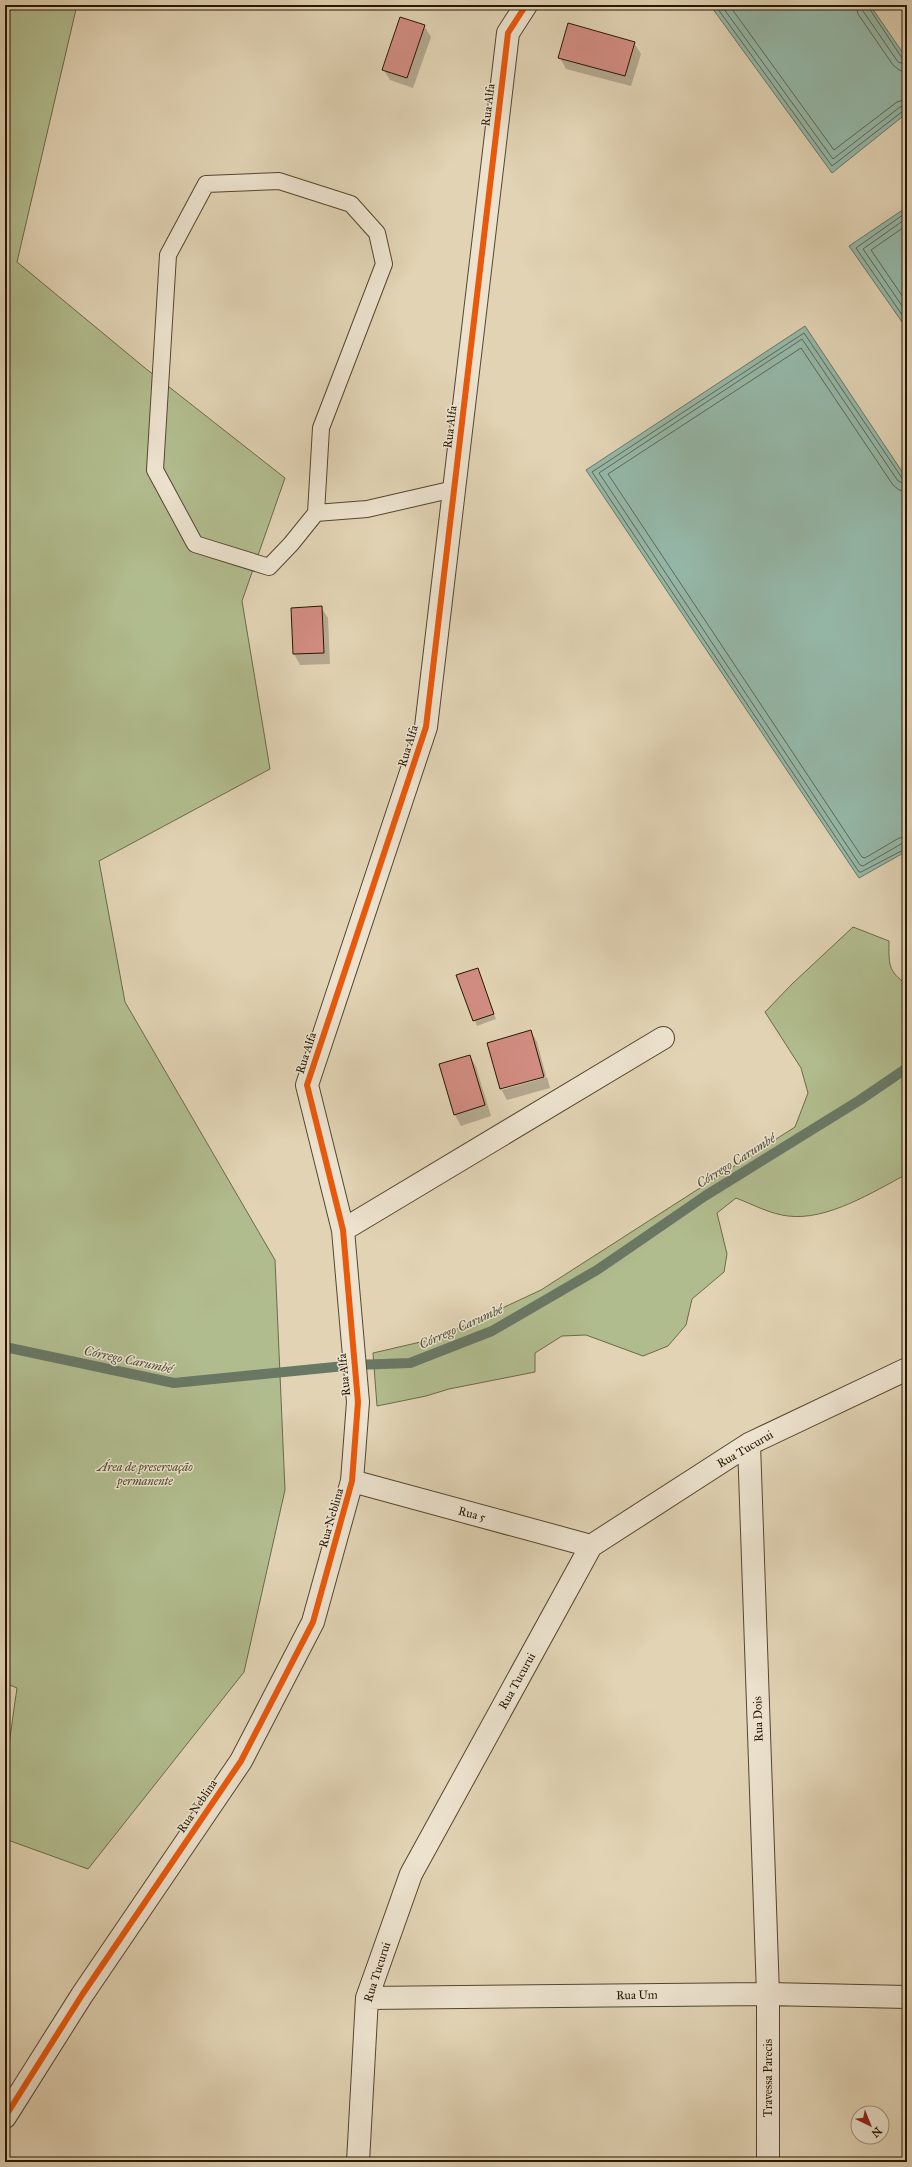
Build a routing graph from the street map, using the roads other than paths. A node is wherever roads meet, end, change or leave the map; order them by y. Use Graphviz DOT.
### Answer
graph roads {
  1 [pos="526,5"];
  2 [pos="454,489"];
  3 [pos="316,513"];
  4 [pos="663,1038"];
  5 [pos="342,1230"];
  6 [pos="907,1369"];
  7 [pos="749,1444"];
  8 [pos="352,1481"];
  9 [pos="591,1546"];
  10 [pos="768,1994"];
  11 [pos="907,1997"];
  12 [pos="366,1998"];
  13 [pos="5,2117"];
  14 [pos="358,2162"];
  15 [pos="768,2162"];
  1 -- 2 [label="street, Rua Alfa"];
  2 -- 3 [label="lane"];
  2 -- 5 [label="street, Rua Alfa"];
  3 -- 3 [label="lane"];
  4 -- 5 [label="street"];
  5 -- 8 [label="street, Rua Alfa"];
  6 -- 7 [label="street, Rua Tucurui"];
  7 -- 9 [label="street, Rua Tucurui"];
  7 -- 10 [label="street, Rua Dois"];
  8 -- 9 [label="street, Rua 5"];
  8 -- 13 [label="street, Rua Neblina"];
  9 -- 12 [label="street, Rua Tucurui"];
  10 -- 11 [label="street, Rua Um"];
  10 -- 12 [label="street, Rua Um"];
  10 -- 15 [label="street, Travessa Parecis"];
  12 -- 14 [label="street, Rua Tucurui"];
}
